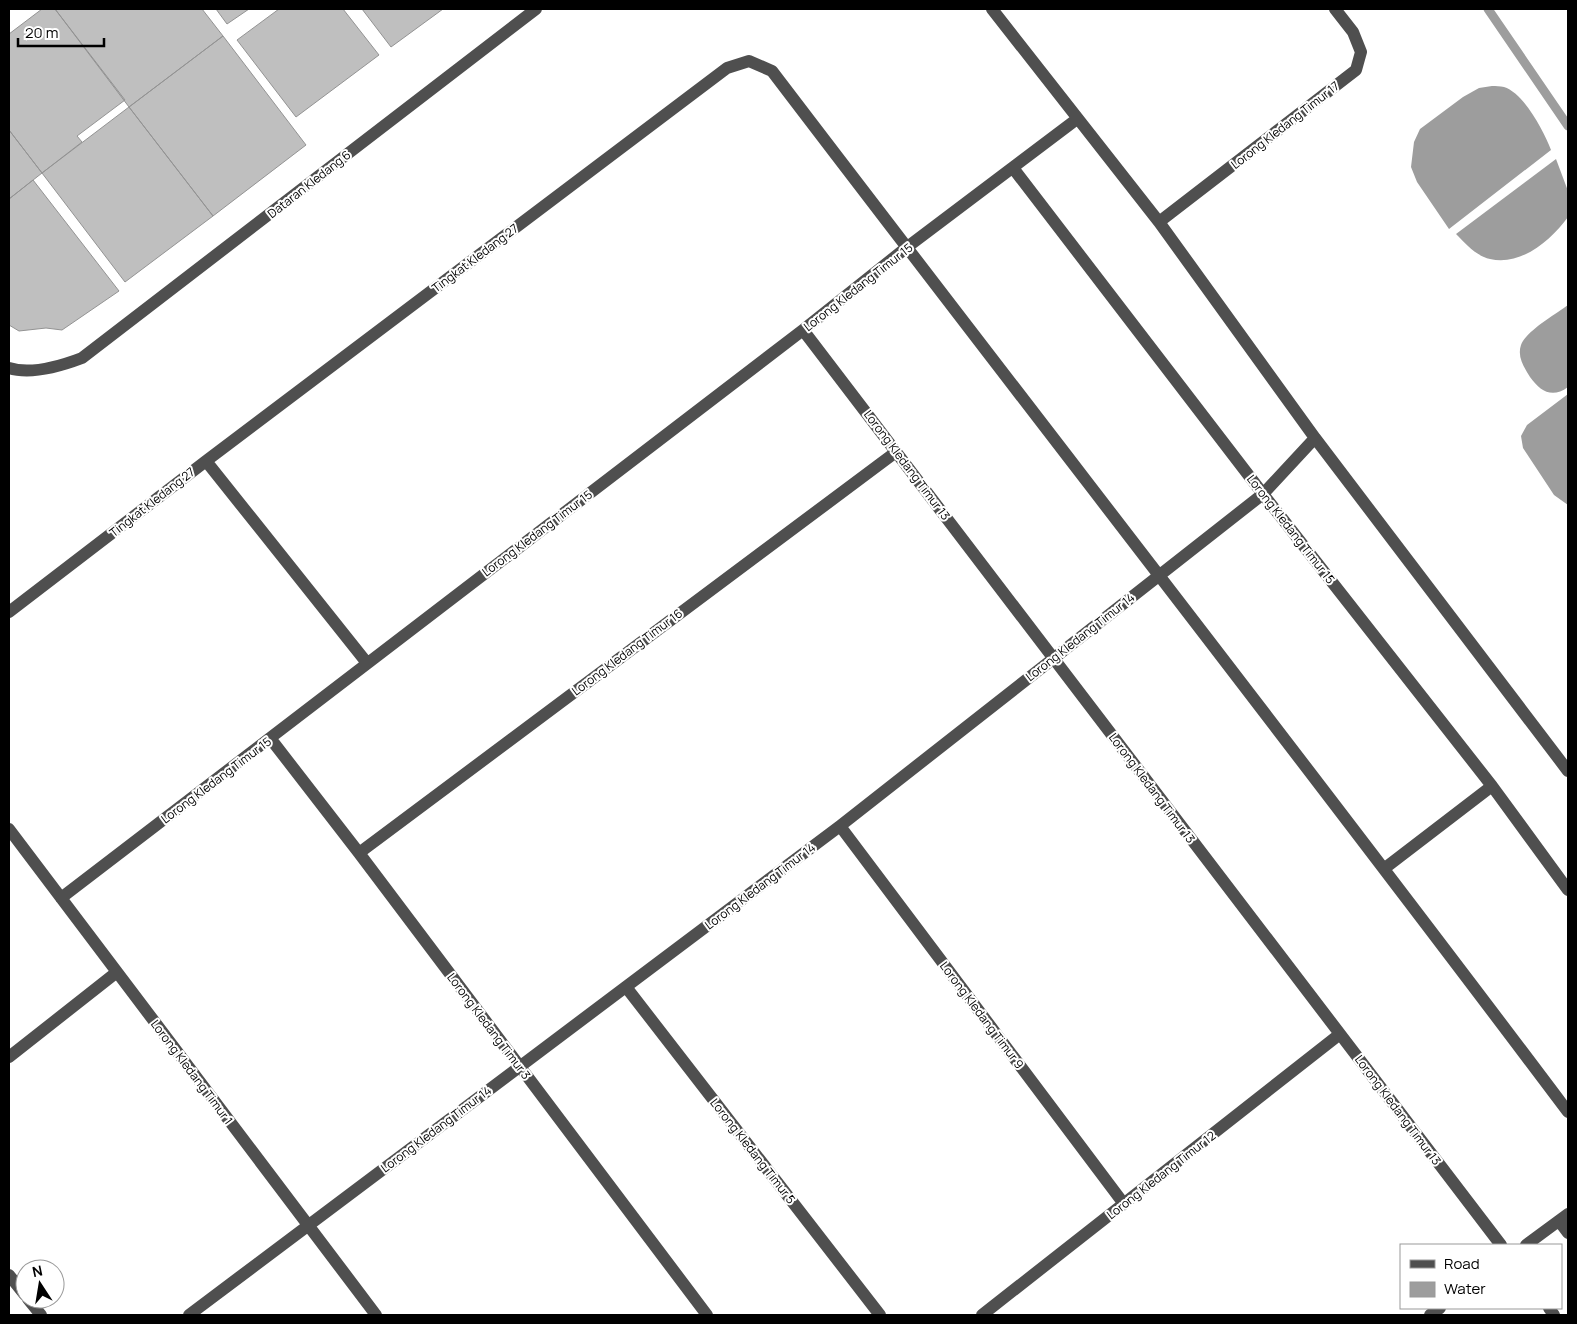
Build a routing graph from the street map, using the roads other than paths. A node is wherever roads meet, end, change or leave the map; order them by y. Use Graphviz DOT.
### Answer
graph roads {
  1 [pos="536,9"];
  2 [pos="992,9"];
  3 [pos="1334,9"];
  4 [pos="1078,119"];
  5 [pos="1012,168"];
  6 [pos="1159,222"];
  7 [pos="906,248"];
  8 [pos="803,330"];
  9 [pos="9,368"];
  10 [pos="1315,438"];
  11 [pos="896,452"];
  12 [pos="206,461"];
  13 [pos="1263,494"];
  14 [pos="1158,576"];
  15 [pos="9,612"];
  16 [pos="1053,658"];
  17 [pos="367,663"];
  18 [pos="270,738"];
  19 [pos="1568,771"];
  20 [pos="1492,786"];
  21 [pos="840,826"];
  22 [pos="9,829"];
  23 [pos="359,853"];
  24 [pos="1385,868"];
  25 [pos="1568,890"];
  26 [pos="60,898"];
  27 [pos="117,972"];
  28 [pos="626,987"];
  29 [pos="1340,1034"];
  30 [pos="9,1056"];
  31 [pos="518,1066"];
  32 [pos="1568,1112"];
  33 [pos="1124,1204"];
  34 [pos="1564,1218"];
  35 [pos="308,1226"];
  36 [pos="1568,1232"];
  37 [pos="1500,1244"];
  38 [pos="1527,1244"];
  39 [pos="189,1315"];
  40 [pos="376,1315"];
  41 [pos="707,1315"];
  42 [pos="880,1315"];
  43 [pos="982,1315"];
  1 -- 9 [label="street, Dataran Kledang 6"];
  2 -- 4 [label="street"];
  3 -- 6 [label="street, Lorong Kledang Timur 17"];
  4 -- 5 [label="street, Lorong Kledang Timur 15"];
  4 -- 6 [label="street"];
  5 -- 7 [label="street, Lorong Kledang Timur 15"];
  5 -- 13 [label="street, Lorong Kledang Timur 15"];
  6 -- 10 [label="street"];
  7 -- 8 [label="street, Lorong Kledang Timur 15"];
  7 -- 12 [label="street, Tingkat Kledang 27"];
  7 -- 14 [label="street, Tingkat Kledang 27"];
  8 -- 11 [label="street, Lorong Kledang Timur 13"];
  8 -- 17 [label="street, Lorong Kledang Timur 15"];
  10 -- 13 [label="street, Lorong Kledang Timur 14"];
  10 -- 19 [label="street"];
  11 -- 16 [label="street, Lorong Kledang Timur 13"];
  11 -- 23 [label="street, Lorong Kledang Timur 16"];
  12 -- 15 [label="street, Tingkat Kledang 27"];
  12 -- 17 [label="street"];
  13 -- 14 [label="street, Lorong Kledang Timur 14"];
  13 -- 20 [label="street, Lorong Kledang Timur 15"];
  14 -- 16 [label="street, Lorong Kledang Timur 14"];
  14 -- 24 [label="street, Tingkat Kledang 27"];
  16 -- 21 [label="street, Lorong Kledang Timur 14"];
  16 -- 29 [label="street, Lorong Kledang Timur 13"];
  17 -- 18 [label="street, Lorong Kledang Timur 15"];
  18 -- 23 [label="street, Lorong Kledang Timur 3"];
  18 -- 26 [label="street, Lorong Kledang Timur 15"];
  20 -- 24 [label="street"];
  20 -- 25 [label="street, Lorong Kledang Timur 15"];
  21 -- 28 [label="street, Lorong Kledang Timur 14"];
  21 -- 33 [label="street, Lorong Kledang Timur 9"];
  22 -- 26 [label="street, Lorong Kledang Timur 1"];
  23 -- 31 [label="street, Lorong Kledang Timur 3"];
  24 -- 32 [label="street, Tingkat Kledang 27"];
  26 -- 27 [label="street, Lorong Kledang Timur 1"];
  27 -- 30 [label="street"];
  27 -- 35 [label="street, Lorong Kledang Timur 1"];
  28 -- 31 [label="street, Lorong Kledang Timur 14"];
  28 -- 42 [label="street, Lorong Kledang Timur 5"];
  29 -- 33 [label="street, Lorong Kledang Timur 12"];
  29 -- 37 [label="street, Lorong Kledang Timur 13"];
  31 -- 35 [label="street, Lorong Kledang Timur 14"];
  31 -- 41 [label="street, Lorong Kledang Timur 3"];
  33 -- 43 [label="street, Lorong Kledang Timur 12"];
  34 -- 36 [label="street"];
  34 -- 38 [label="street"];
  35 -- 39 [label="street, Lorong Kledang Timur 14"];
  35 -- 40 [label="street, Lorong Kledang Timur 1"];
}
